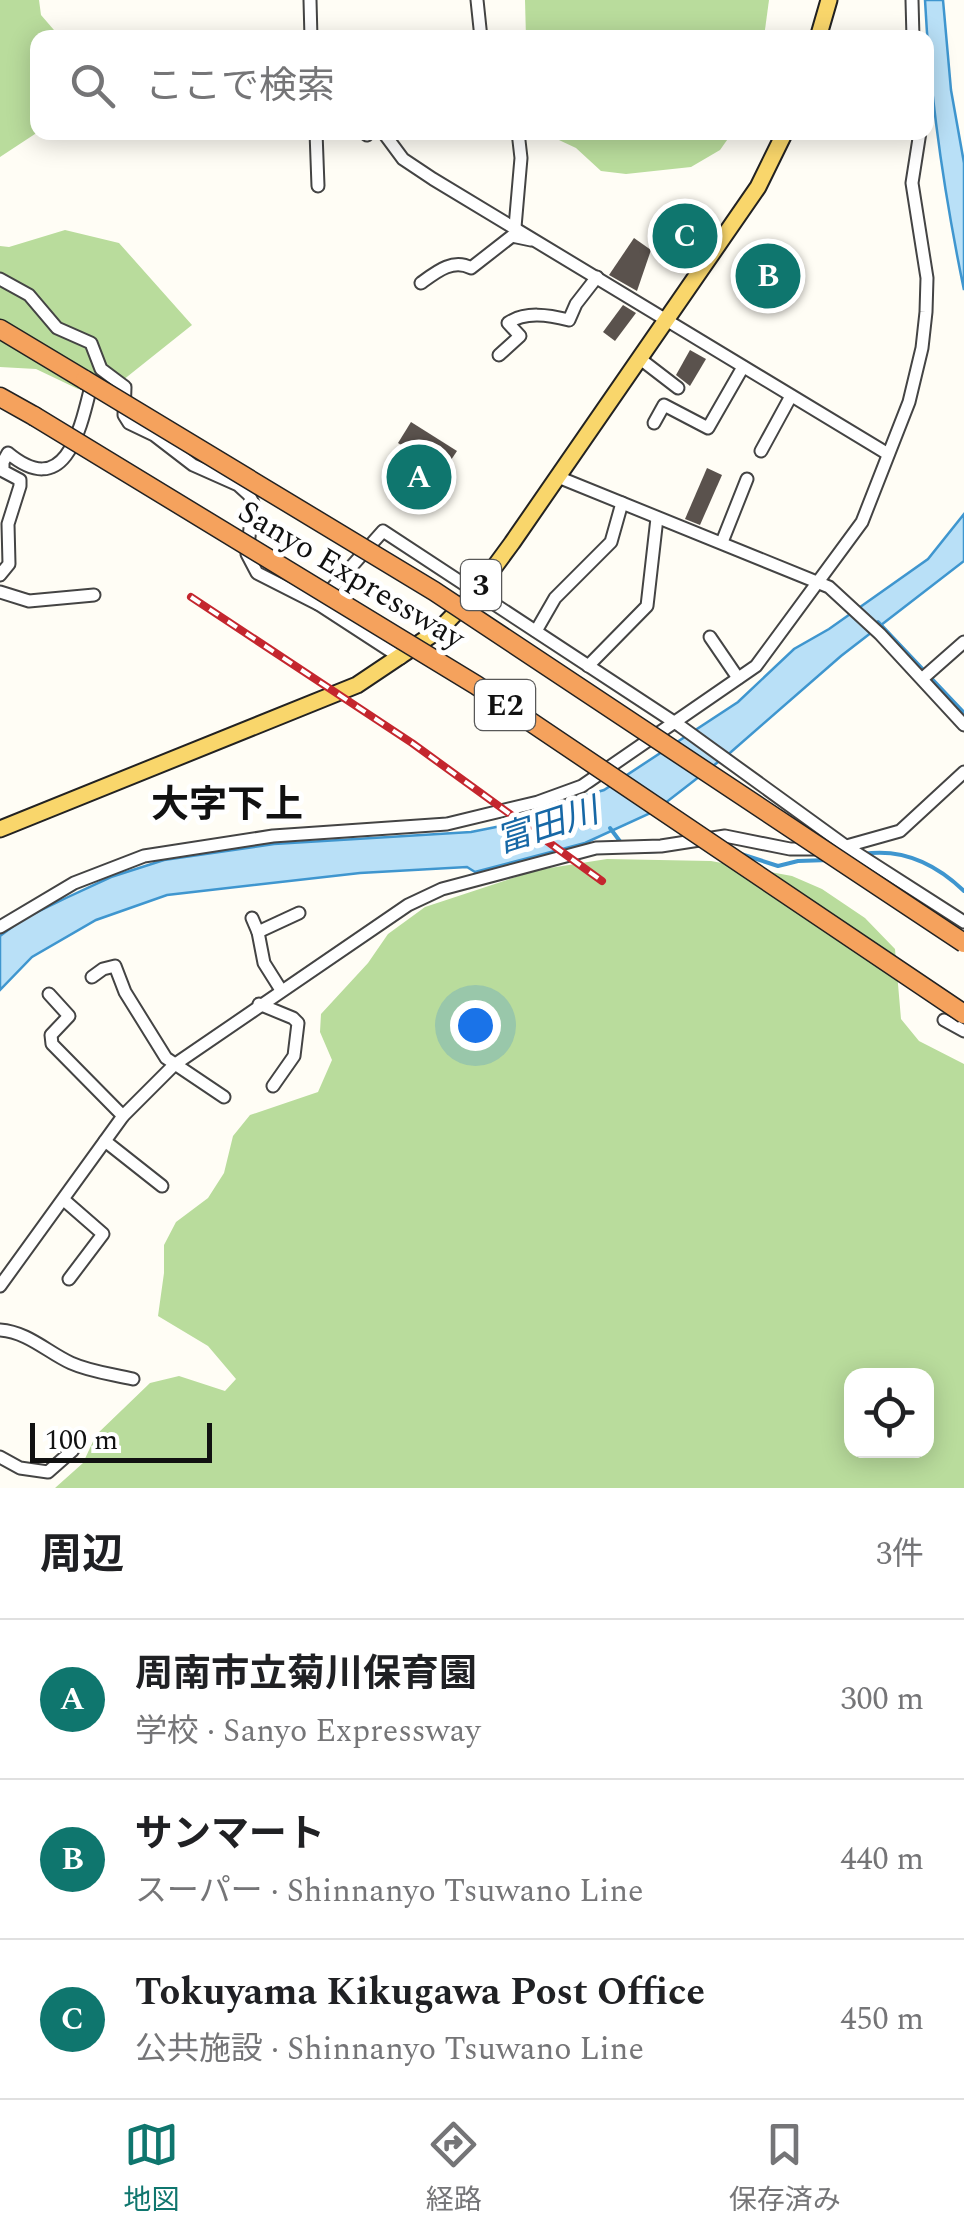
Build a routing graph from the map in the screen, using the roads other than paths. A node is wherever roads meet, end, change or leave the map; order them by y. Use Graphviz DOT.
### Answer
graph roads {
  1 [pos="310,0"];
  2 [pos="477,0"];
  3 [pos="830,0"];
  4 [pos="912,0"];
  5 [pos="311,30"];
  6 [pos="480,30"];
  7 [pos="821,30"];
  8 [pos="913,30"];
  9 [pos="316,140"];
  10 [pos="390,140"];
  11 [pos="519,140"];
  12 [pos="781,140"];
  13 [pos="920,140"];
  14 [pos="318,186"];
  15 [pos="516,227"];
  16 [pos="536,238"];
  17 [pos="597,276"];
  18 [pos="0,279"];
  19 [pos="421,283"];
  20 [pos="666,320"];
  21 [pos="0,329"];
  22 [pos="499,355"];
  23 [pos="639,358"];
  24 [pos="744,367"];
  25 [pos="93,375"];
  26 [pos="678,388"];
  27 [pos="790,396"];
  28 [pos="0,397"];
  29 [pos="654,424"];
  30 [pos="4,450"];
  31 [pos="761,451"];
  32 [pos="888,454"];
  33 [pos="558,477"];
  34 [pos="747,478"];
  35 [pos="622,503"];
  36 [pos="5,514"];
  37 [pos="657,518"];
  38 [pos="722,542"];
  39 [pos="0,576"];
  40 [pos="818,581"];
  41 [pos="0,592"];
  42 [pos="476,592"];
  43 [pos="94,595"];
  44 [pos="318,604"];
  45 [pos="536,631"];
  46 [pos="710,636"];
  47 [pos="964,642"];
  48 [pos="402,658"];
  49 [pos="588,666"];
  50 [pos="738,678"];
  51 [pos="923,678"];
  52 [pos="677,724"];
  53 [pos="964,725"];
  54 [pos="964,772"];
  55 [pos="0,830"];
  56 [pos="846,847"];
  57 [pos="299,913"];
  58 [pos="252,918"];
  59 [pos="964,922"];
  60 [pos="0,927"];
  61 [pos="258,932"];
  62 [pos="964,943"];
  63 [pos="92,976"];
  64 [pos="280,990"];
  65 [pos="50,994"];
  66 [pos="259,1004"];
  67 [pos="964,1014"];
  68 [pos="944,1020"];
  69 [pos="964,1031"];
  70 [pos="174,1065"];
  71 [pos="274,1086"];
  72 [pos="224,1097"];
  73 [pos="124,1116"];
  74 [pos="105,1142"];
  75 [pos="162,1186"];
  76 [pos="64,1200"];
  77 [pos="69,1279"];
  78 [pos="0,1286"];
  79 [pos="0,1330"];
  80 [pos="133,1378"];
  81 [pos="73,1450"];
  82 [pos="0,1457"];
  1 -- 5 [label="street"];
  2 -- 6 [label="street"];
  3 -- 7 [label="main road"];
  4 -- 8 [label="street"];
  9 -- 14 [label="street"];
  10 -- 15 [label="street"];
  11 -- 15 [label="street"];
  12 -- 20 [label="main road, 3"];
  13 -- 32 [label="street"];
  15 -- 16 [label="street"];
  16 -- 17 [label="street"];
  16 -- 19 [label="street"];
  17 -- 20 [label="street"];
  17 -- 22 [label="street"];
  18 -- 25 [label="street"];
  20 -- 23 [label="main road, 3"];
  20 -- 24 [label="street"];
  21 -- 25 [label="highway, Sanyo Expressway / E2"];
  23 -- 26 [label="street"];
  23 -- 33 [label="main road, 3"];
  24 -- 27 [label="street"];
  24 -- 29 [label="street"];
  25 -- 30 [label="street"];
  25 -- 44 [label="street"];
  25 -- 62 [label="highway, Sanyo Expressway / E2, bridge"];
  27 -- 31 [label="street"];
  27 -- 32 [label="street"];
  28 -- 67 [label="highway, Sanyo Expressway / E2, bridge"];
  30 -- 36 [label="street"];
  32 -- 40 [label="street"];
  33 -- 35 [label="street"];
  33 -- 42 [label="main road, 3"];
  34 -- 38 [label="street"];
  35 -- 37 [label="street"];
  35 -- 45 [label="street"];
  36 -- 39 [label="street"];
  37 -- 38 [label="street"];
  37 -- 49 [label="street"];
  38 -- 40 [label="street"];
  40 -- 50 [label="street"];
  40 -- 51 [label="street"];
  41 -- 43 [label="street"];
  42 -- 44 [label="street"];
  42 -- 45 [label="street"];
  42 -- 48 [label="main road, 3"];
  44 -- 48 [label="street"];
  45 -- 49 [label="street"];
  46 -- 50 [label="street"];
  47 -- 51 [label="street"];
  48 -- 55 [label="main road, 3"];
  49 -- 52 [label="street"];
  50 -- 52 [label="street"];
  51 -- 53 [label="street"];
  52 -- 56 [label="street"];
  52 -- 60 [label="street"];
  54 -- 56 [label="street"];
  56 -- 59 [label="street"];
  56 -- 64 [label="street"];
  57 -- 61 [label="street"];
  58 -- 61 [label="street"];
  61 -- 64 [label="street"];
  63 -- 70 [label="street"];
  64 -- 66 [label="street"];
  65 -- 73 [label="street"];
  66 -- 70 [label="street"];
  66 -- 71 [label="street"];
  68 -- 69 [label="street"];
  70 -- 72 [label="street"];
  70 -- 73 [label="street"];
  73 -- 74 [label="street"];
  74 -- 75 [label="street"];
  74 -- 76 [label="street"];
  76 -- 77 [label="street"];
  76 -- 78 [label="street"];
  79 -- 80 [label="street"];
  81 -- 82 [label="street"];
}
